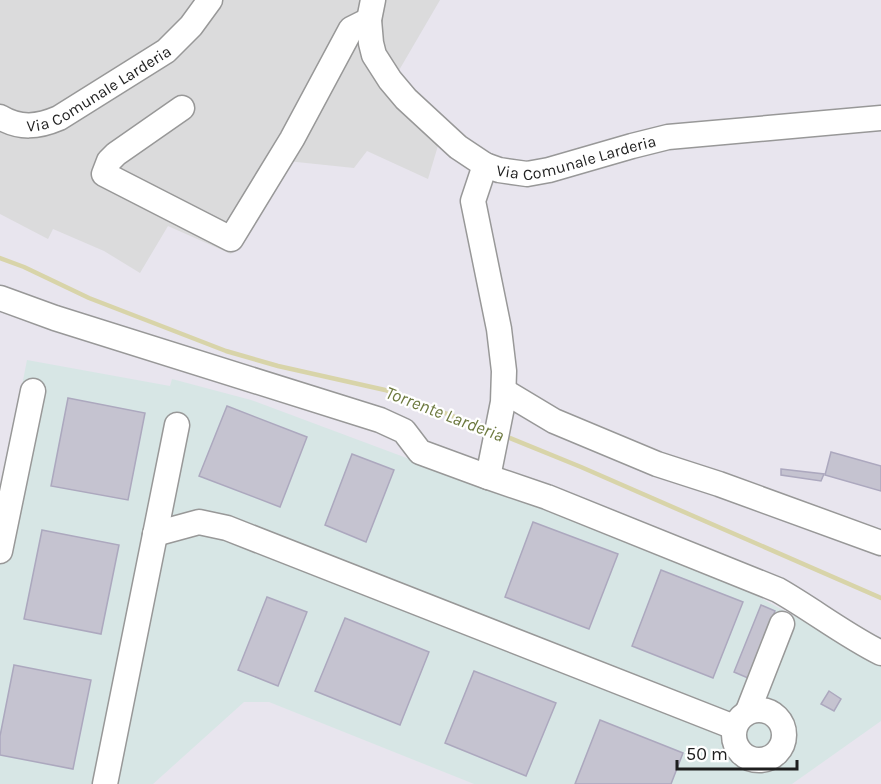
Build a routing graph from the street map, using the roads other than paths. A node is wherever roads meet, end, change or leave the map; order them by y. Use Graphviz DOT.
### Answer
graph roads {
  1 [pos="210,0"];
  2 [pos="371,10"];
  3 [pos="183,108"];
  4 [pos="0,117"];
  5 [pos="881,118"];
  6 [pos="485,165"];
  7 [pos="0,298"];
  8 [pos="33,391"];
  9 [pos="504,397"];
  10 [pos="177,425"];
  11 [pos="489,473"];
  12 [pos="155,534"];
  13 [pos="881,543"];
  14 [pos="0,551"];
  15 [pos="782,624"];
  16 [pos="881,653"];
  17 [pos="105,784"];
  1 -- 4 [label="street, Via Comunale Larderia"];
  2 -- 3 [label="street"];
  2 -- 6 [label="street, Via Comunale Larderia"];
  5 -- 6 [label="street, Via Comunale Larderia"];
  6 -- 9 [label="street"];
  7 -- 11 [label="street"];
  8 -- 14 [label="street"];
  9 -- 11 [label="street"];
  9 -- 13 [label="street"];
  10 -- 12 [label="street"];
  11 -- 16 [label="street"];
  12 -- 15 [label="street"];
  12 -- 17 [label="street"];
}
